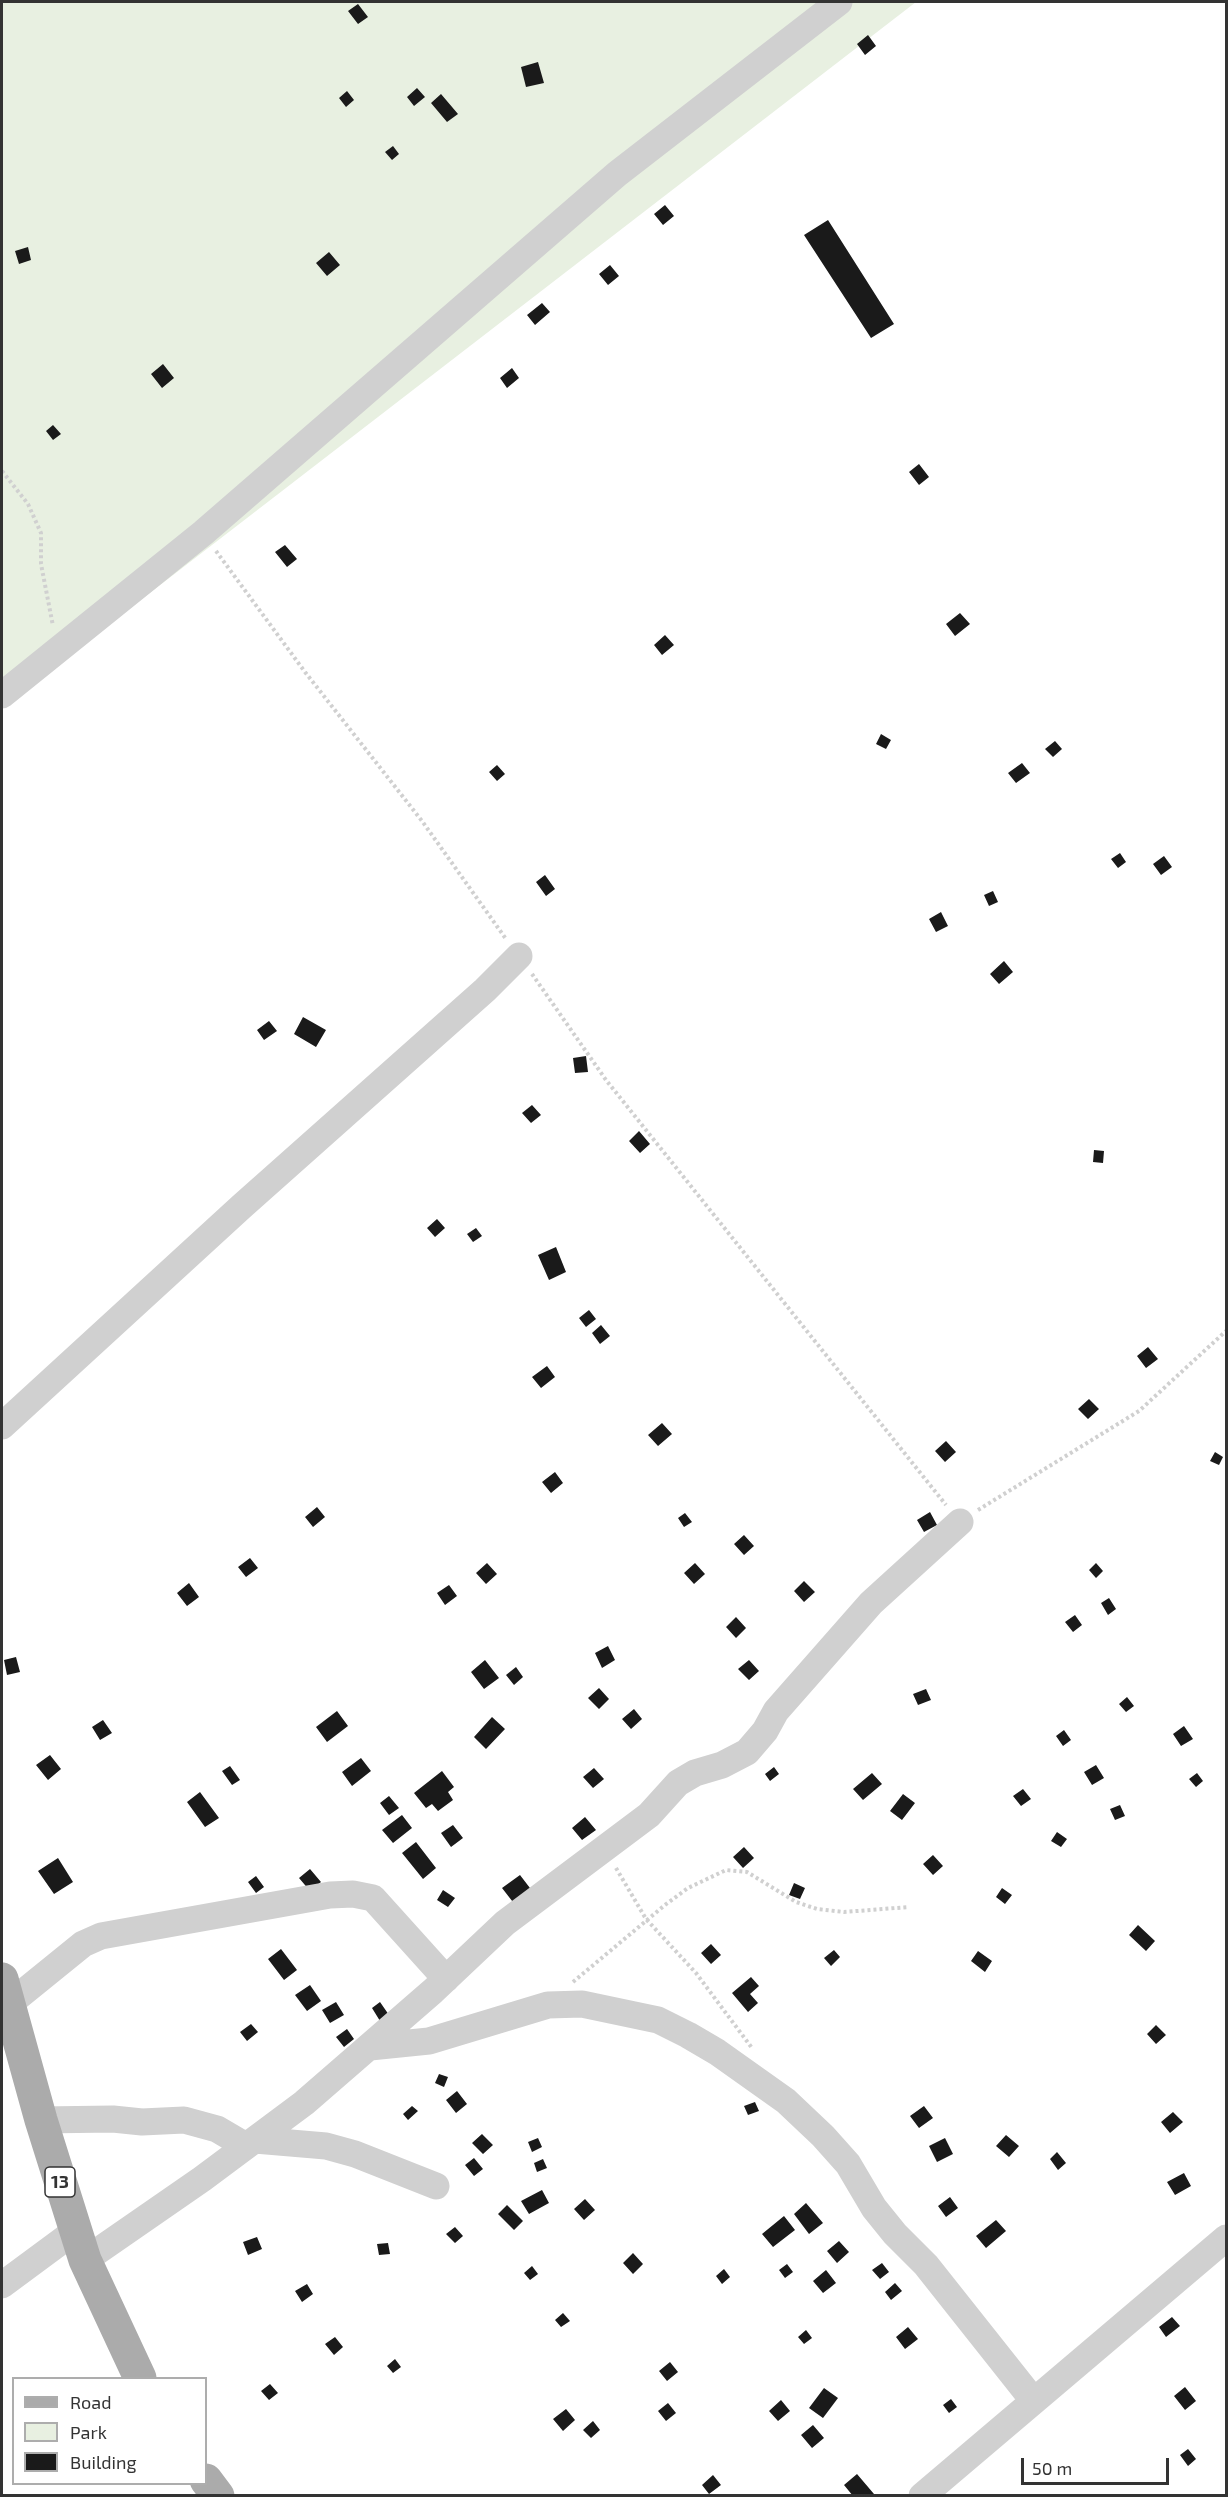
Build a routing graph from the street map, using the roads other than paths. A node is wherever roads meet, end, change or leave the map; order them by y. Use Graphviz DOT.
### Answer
graph roads {
  1 [pos="839,2"];
  2 [pos="2,695"];
  3 [pos="519,956"];
  4 [pos="2,1426"];
  5 [pos="960,1522"];
  6 [pos="446,1979"];
  7 [pos="5,1991"];
  8 [pos="370,2047"];
  9 [pos="41,2120"];
  10 [pos="250,2143"];
  11 [pos="436,2186"];
  12 [pos="1227,2238"];
  13 [pos="80,2246"];
  14 [pos="2,2284"];
  15 [pos="139,2377"];
  16 [pos="1033,2400"];
  17 [pos="207,2481"];
  18 [pos="218,2496"];
  19 [pos="922,2496"];
  1 -- 2 [label="street"];
  3 -- 4 [label="street"];
  5 -- 6 [label="street"];
  6 -- 7 [label="street"];
  6 -- 8 [label="street"];
  7 -- 9 [label="main road, 13"];
  8 -- 10 [label="street"];
  8 -- 16 [label="street"];
  9 -- 10 [label="street"];
  9 -- 13 [label="main road, 13"];
  10 -- 11 [label="street"];
  10 -- 13 [label="street"];
  12 -- 16 [label="street"];
  13 -- 14 [label="street"];
  13 -- 15 [label="main road, 13"];
  16 -- 19 [label="street"];
  17 -- 18 [label="main road"];
}
